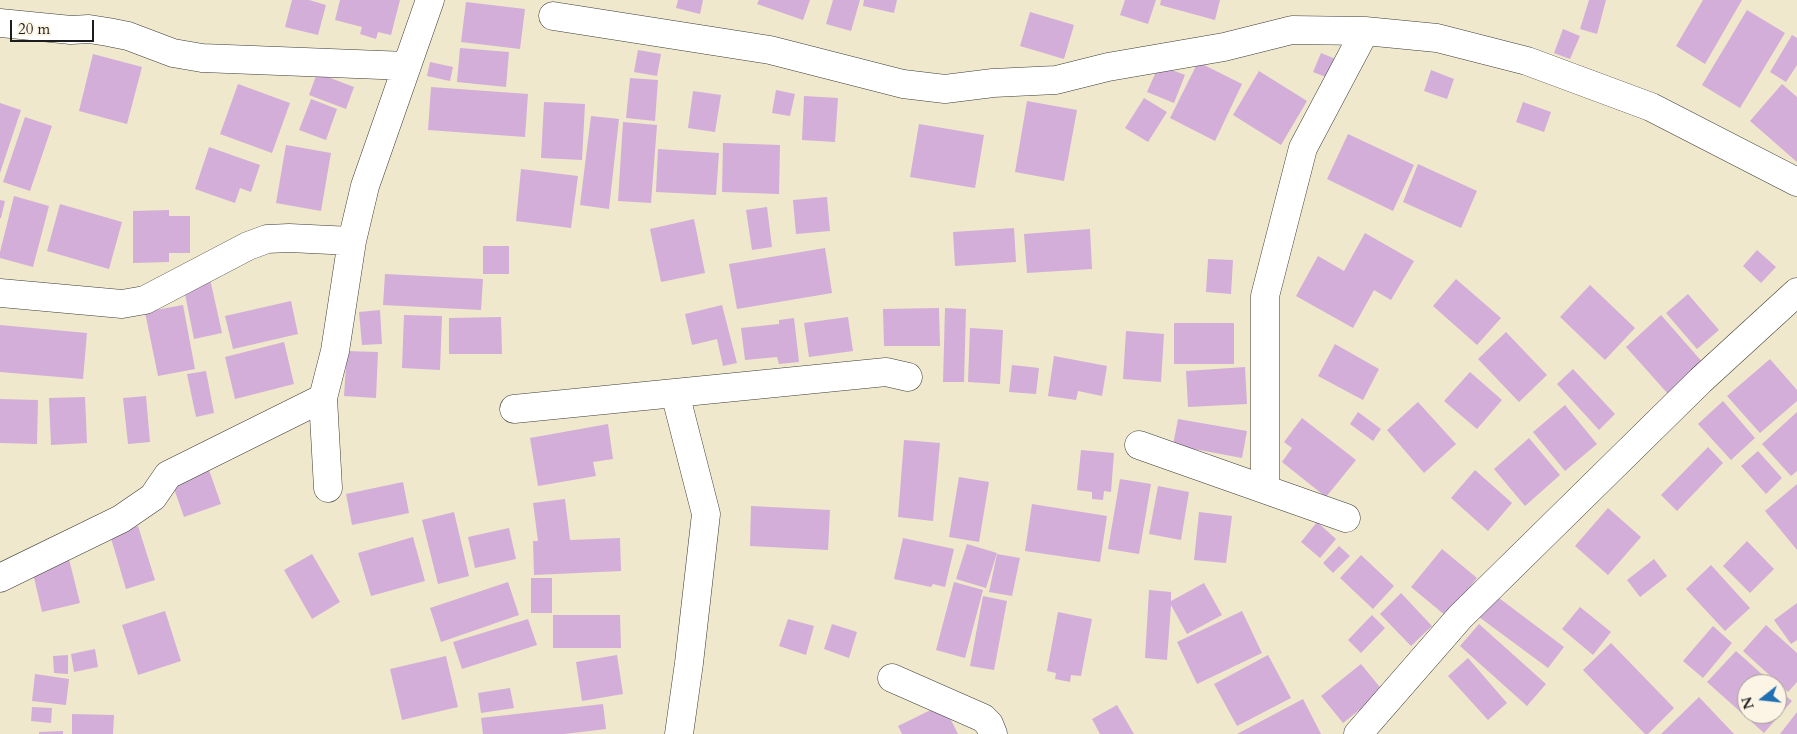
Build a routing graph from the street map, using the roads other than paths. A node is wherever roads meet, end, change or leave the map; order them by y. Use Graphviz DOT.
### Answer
graph roads {
  1 [pos="430,0"];
  2 [pos="553,16"];
  3 [pos="0,23"];
  4 [pos="1365,31"];
  5 [pos="407,66"];
  6 [pos="1797,182"];
  7 [pos="352,241"];
  8 [pos="1797,292"];
  9 [pos="0,293"];
  10 [pos="908,378"];
  11 [pos="675,392"];
  12 [pos="323,398"];
  13 [pos="514,408"];
  14 [pos="1139,445"];
  15 [pos="328,488"];
  16 [pos="1264,489"];
  17 [pos="1346,518"];
  18 [pos="0,578"];
  19 [pos="892,678"];
  20 [pos="679,734"];
  21 [pos="993,734"];
  22 [pos="1358,734"];
  1 -- 5 [label="street"];
  2 -- 4 [label="street"];
  3 -- 5 [label="street"];
  4 -- 6 [label="street"];
  4 -- 16 [label="street"];
  5 -- 7 [label="street"];
  7 -- 9 [label="street"];
  7 -- 12 [label="street"];
  8 -- 22 [label="street"];
  10 -- 11 [label="street"];
  11 -- 13 [label="street"];
  11 -- 20 [label="street"];
  12 -- 15 [label="street"];
  12 -- 18 [label="street"];
  14 -- 16 [label="street"];
  16 -- 17 [label="street"];
  19 -- 21 [label="street"];
}
